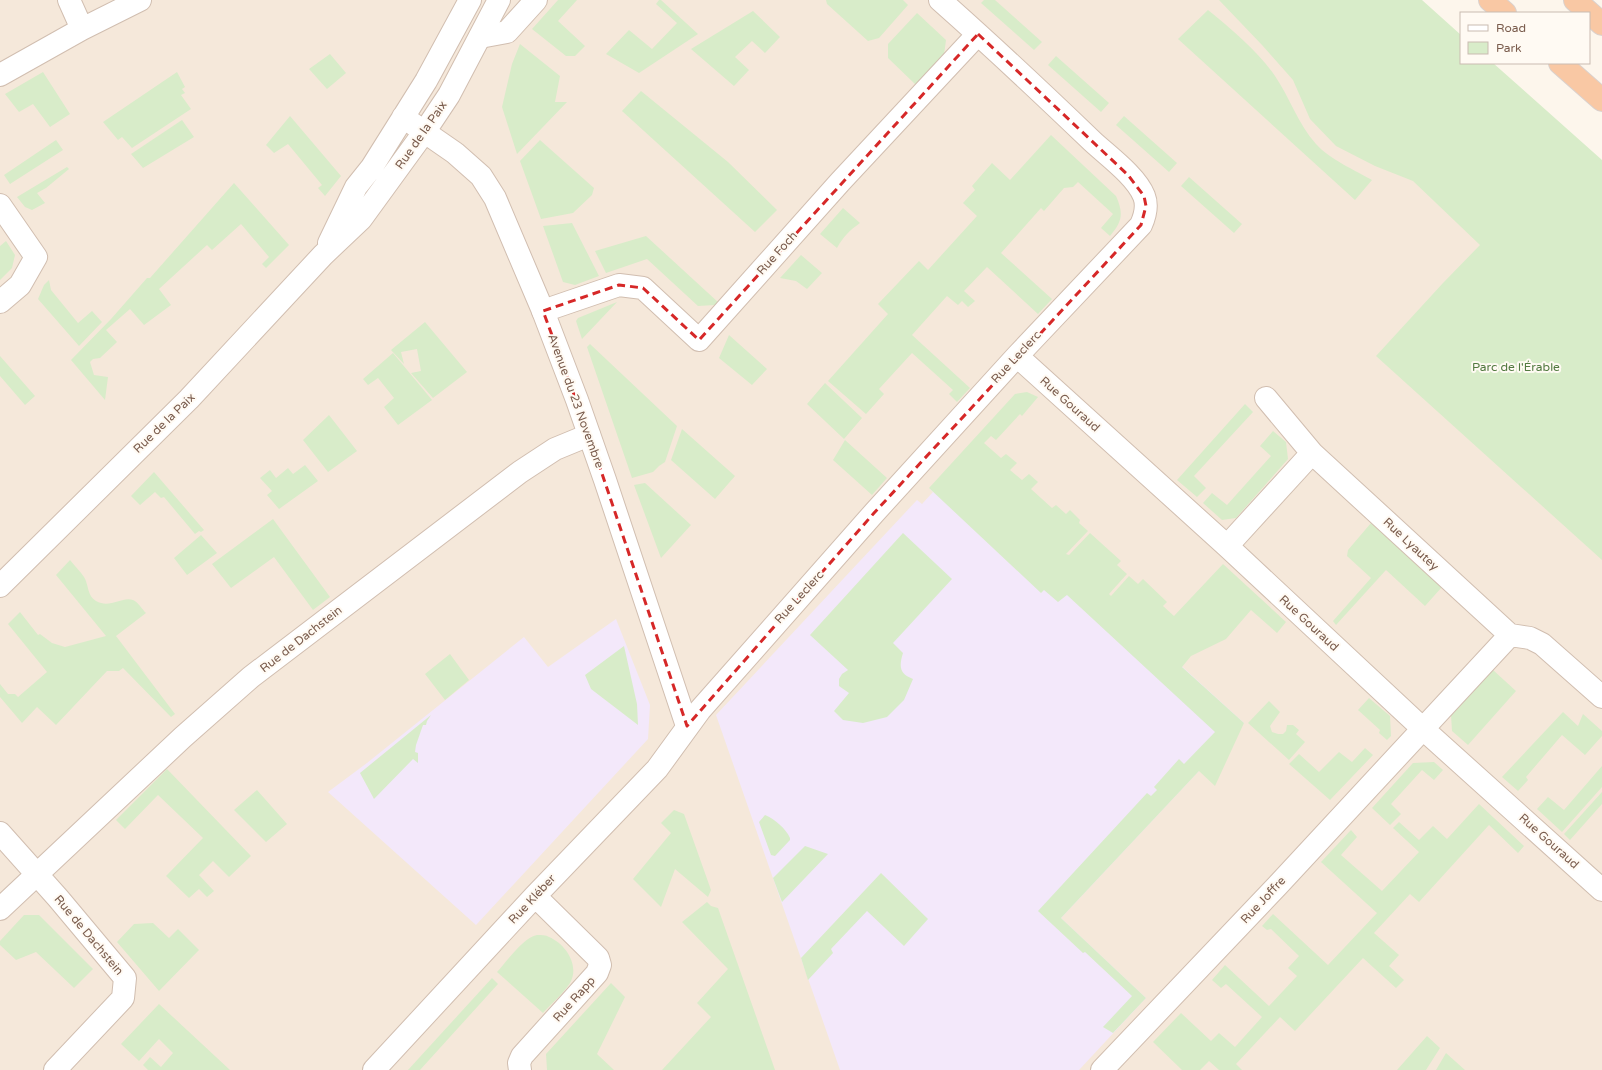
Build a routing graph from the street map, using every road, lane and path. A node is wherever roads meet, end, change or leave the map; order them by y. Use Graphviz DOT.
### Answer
graph roads {
  1 [pos="69,0"];
  2 [pos="140,0"];
  3 [pos="470,0"];
  4 [pos="499,0"];
  5 [pos="536,0"];
  6 [pos="940,0"];
  7 [pos="1490,0"];
  8 [pos="1575,0"];
  9 [pos="1503,12"];
  10 [pos="1588,12"];
  11 [pos="1590,13"];
  12 [pos="1602,24"];
  13 [pos="82,29"];
  14 [pos="978,34"];
  15 [pos="480,37"];
  16 [pos="1561,64"];
  17 [pos="0,75"];
  18 [pos="1602,100"];
  19 [pos="403,117"];
  20 [pos="425,131"];
  21 [pos="0,205"];
  22 [pos="323,255"];
  23 [pos="0,302"];
  24 [pos="543,311"];
  25 [pos="1017,356"];
  26 [pos="1266,398"];
  27 [pos="589,435"];
  28 [pos="1312,453"];
  29 [pos="1227,546"];
  30 [pos="0,586"];
  31 [pos="1510,635"];
  32 [pos="1602,697"];
  33 [pos="687,726"];
  34 [pos="1422,728"];
  35 [pos="0,833"];
  36 [pos="37,874"];
  37 [pos="1602,890"];
  38 [pos="535,896"];
  39 [pos="0,909"];
  40 [pos="55,1070"];
  41 [pos="374,1070"];
  42 [pos="520,1070"];
  43 [pos="1102,1070"];
  1 -- 13 [label="street"];
  2 -- 13 [label="street"];
  3 -- 19 [label="street, Rue de la Paix"];
  4 -- 15 [label="street, Rue de la Paix"];
  5 -- 15 [label="street"];
  6 -- 14 [label="street, Rue Leclerc"];
  7 -- 9 [label="highway"];
  8 -- 10 [label="highway"];
  11 -- 12 [label="highway"];
  13 -- 17 [label="street"];
  14 -- 24 [label="street, Rue Foch"];
  14 -- 25 [label="street, Rue Leclerc"];
  15 -- 20 [label="street, Rue de la Paix"];
  16 -- 18 [label="highway"];
  19 -- 20 [label="street, Avenue du 23 Novembre"];
  19 -- 22 [label="street, Rue de la Paix"];
  20 -- 22 [label="street, Rue de la Paix"];
  20 -- 24 [label="street, Avenue du 23 Novembre"];
  21 -- 23 [label="street"];
  22 -- 30 [label="street, Rue de la Paix"];
  24 -- 27 [label="street, Avenue du 23 Novembre"];
  25 -- 29 [label="street, Rue Gouraud"];
  25 -- 33 [label="street, Rue Leclerc"];
  26 -- 28 [label="street, Rue Lyautey"];
  27 -- 33 [label="street, Avenue du 23 Novembre"];
  27 -- 36 [label="street, Rue de Dachstein"];
  28 -- 29 [label="street"];
  28 -- 31 [label="street, Rue Lyautey"];
  29 -- 34 [label="street, Rue Gouraud"];
  31 -- 32 [label="street"];
  31 -- 34 [label="street"];
  33 -- 38 [label="street, Rue Kléber"];
  34 -- 37 [label="street, Rue Gouraud"];
  34 -- 43 [label="street, Rue Joffre"];
  35 -- 36 [label="street, Rue de Dachstein"];
  36 -- 39 [label="street, Rue de Dachstein"];
  36 -- 40 [label="street, Rue de Dachstein"];
  38 -- 41 [label="street, Rue Kléber"];
  38 -- 42 [label="street, Rue Rapp"];
}
